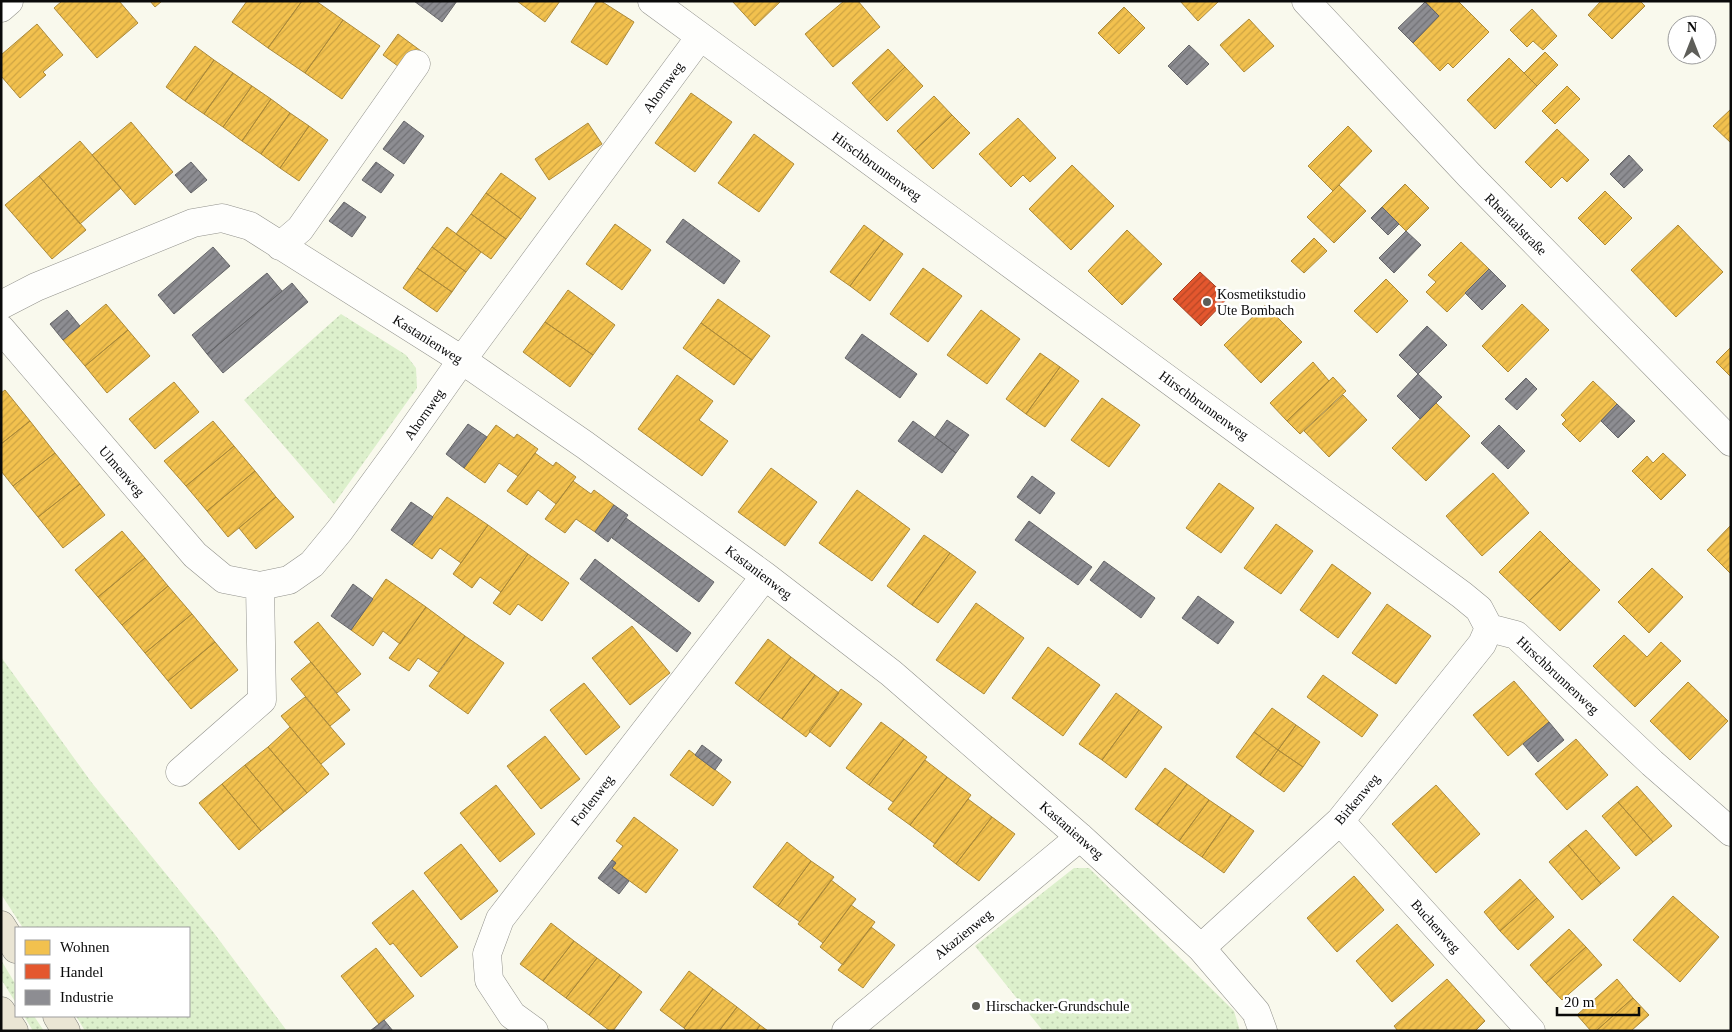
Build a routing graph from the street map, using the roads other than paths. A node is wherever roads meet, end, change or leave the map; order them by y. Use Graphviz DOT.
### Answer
graph roads {
  1 [pos="9,1"];
  2 [pos="1306,1"];
  3 [pos="668,5"];
  4 [pos="1,8"];
  5 [pos="700,37"];
  6 [pos="416,64"];
  7 [pos="280,246"];
  8 [pos="1,306"];
  9 [pos="1,329"];
  10 [pos="462,360"];
  11 [pos="1731,442"];
  12 [pos="766,576"];
  13 [pos="260,586"];
  14 [pos="1489,628"];
  15 [pos="180,772"];
  16 [pos="1340,821"];
  17 [pos="1731,832"];
  18 [pos="1080,837"];
  19 [pos="1,924"];
  20 [pos="15,947"];
  21 [pos="1201,948"];
  22 [pos="1,1011"];
  23 [pos="58,1017"];
  24 [pos="14,1031"];
  25 [pos="66,1031"];
  26 [pos="534,1031"];
  27 [pos="846,1031"];
  28 [pos="1263,1031"];
  29 [pos="1530,1031"];
  1 -- 4 [label="street"];
  2 -- 11 [label="street, Rheintalstraße"];
  3 -- 5 [label="street, Hirschbrunnenweg"];
  5 -- 10 [label="street, Ahornweg"];
  5 -- 14 [label="street, Hirschbrunnenweg"];
  6 -- 7 [label="street"];
  7 -- 8 [label="street, Kastanienweg"];
  7 -- 10 [label="street, Kastanienweg"];
  9 -- 13 [label="street, Ulmenweg"];
  10 -- 12 [label="street, Kastanienweg"];
  10 -- 13 [label="street, Ahornweg"];
  12 -- 18 [label="street, Kastanienweg"];
  12 -- 26 [label="street, Forlenweg"];
  13 -- 15 [label="street"];
  14 -- 16 [label="street, Birkenweg"];
  14 -- 17 [label="street, Hirschbrunnenweg"];
  16 -- 21 [label="street, Birkenweg"];
  16 -- 29 [label="street, Buchenweg"];
  18 -- 21 [label="street, Kastanienweg"];
  18 -- 27 [label="street, Akazienweg"];
  19 -- 20 [label="highway"];
  21 -- 28 [label="street, Kastanienweg"];
  22 -- 24 [label="highway"];
  23 -- 25 [label="highway"];
}
